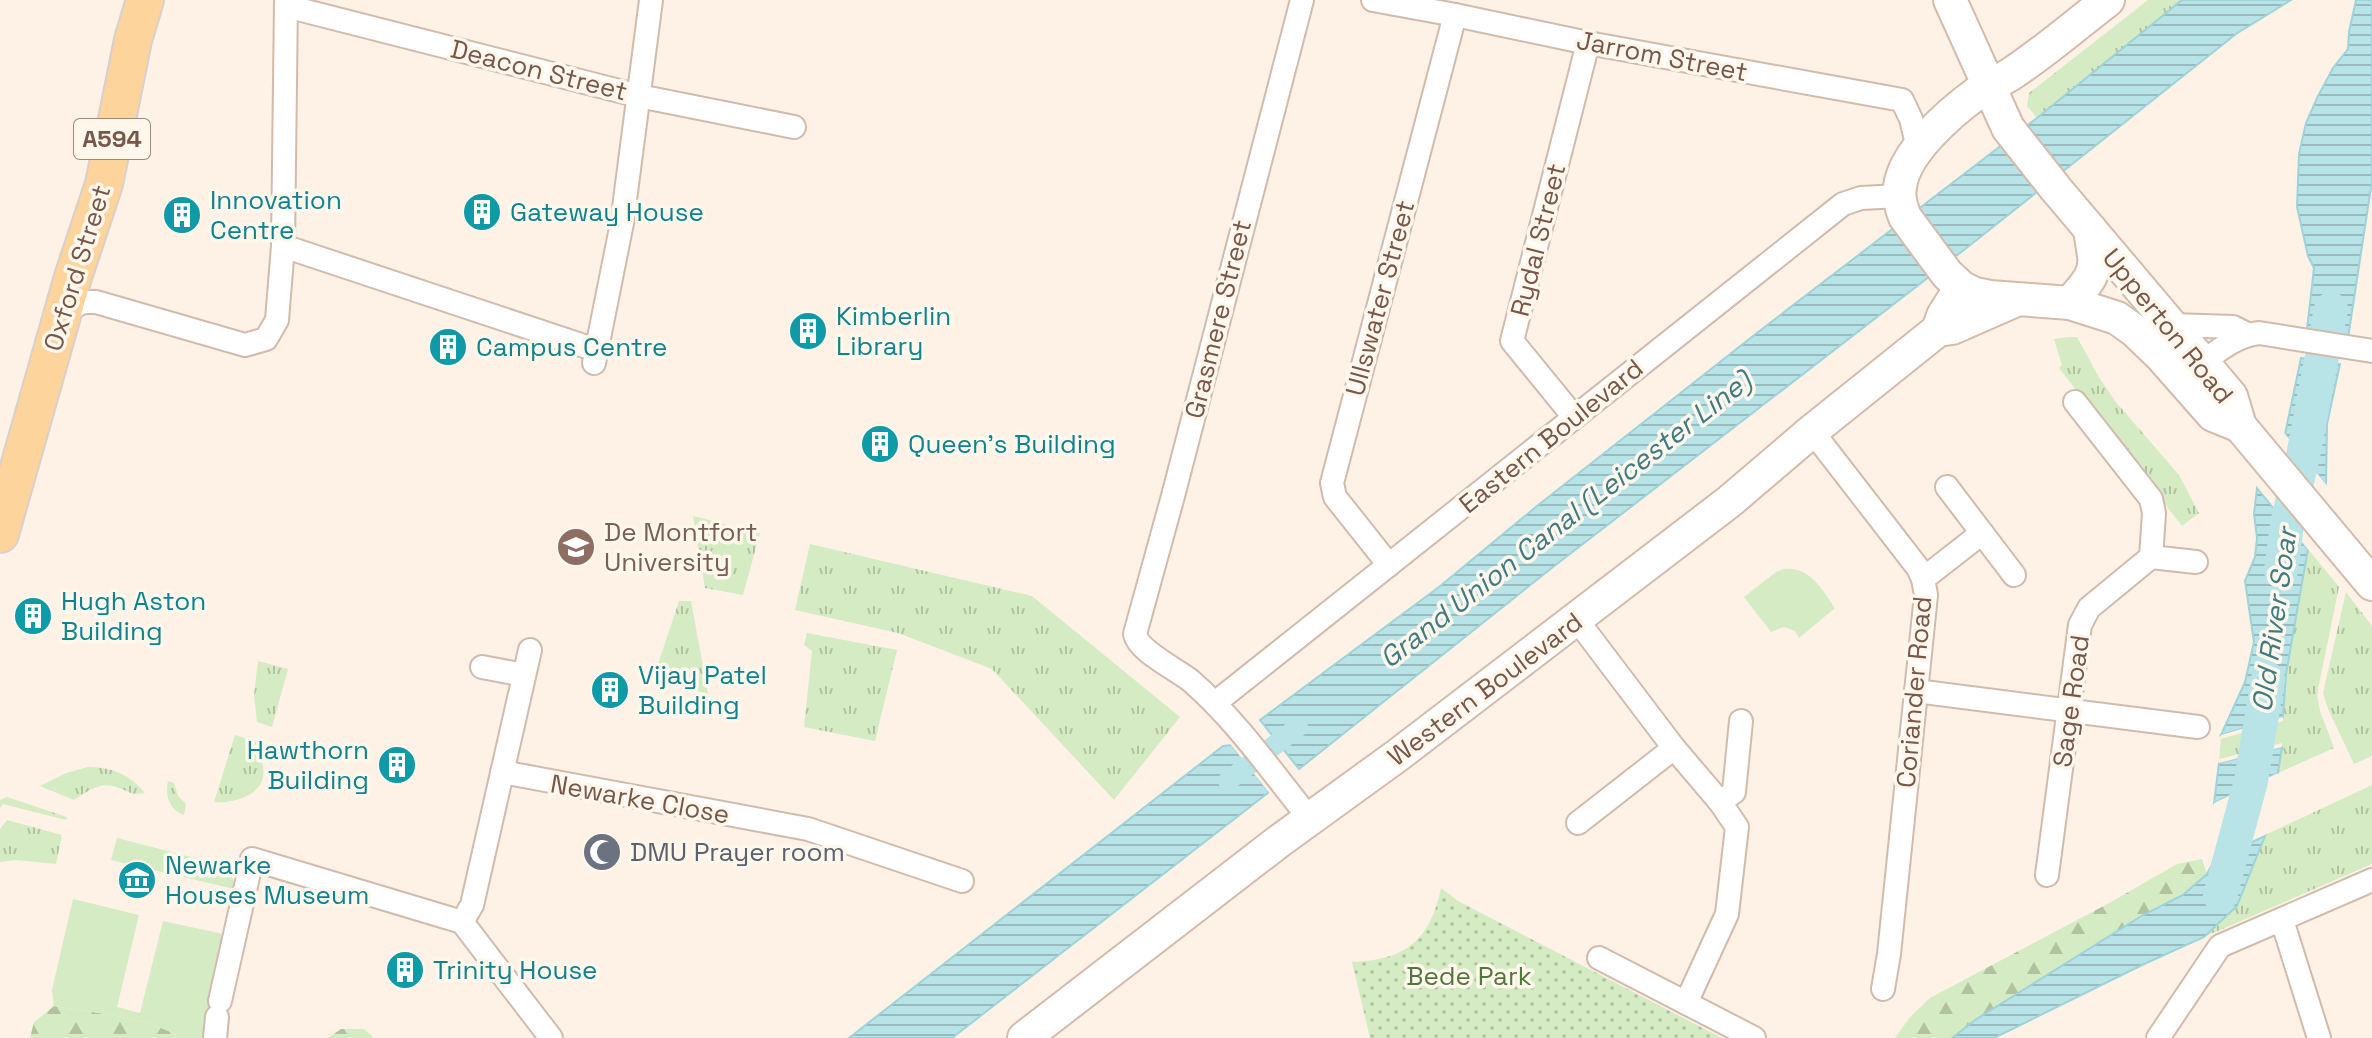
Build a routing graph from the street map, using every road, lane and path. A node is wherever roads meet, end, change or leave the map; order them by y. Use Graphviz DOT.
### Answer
graph roads {
  1 [pos="145,0"];
  2 [pos="651,0"];
  3 [pos="1302,0"];
  4 [pos="1373,0"];
  5 [pos="1950,0"];
  6 [pos="2108,0"];
  7 [pos="286,3"];
  8 [pos="1455,15"];
  9 [pos="1588,43"];
  10 [pos="1971,49"];
  11 [pos="1988,86"];
  12 [pos="639,96"];
  13 [pos="1948,119"];
  14 [pos="794,127"];
  15 [pos="2010,131"];
  16 [pos="1918,148"];
  17 [pos="1902,206"];
  18 [pos="2090,229"];
  19 [pos="283,246"];
  20 [pos="1954,280"];
  21 [pos="2016,300"];
  22 [pos="2070,303"];
  23 [pos="65,310"];
  24 [pos="2172,325"];
  25 [pos="1938,330"];
  26 [pos="2247,334"];
  27 [pos="2368,350"];
  28 [pos="2161,356"];
  29 [pos="2203,362"];
  30 [pos="2075,402"];
  31 [pos="1574,417"];
  32 [pos="2240,426"];
  33 [pos="1812,431"];
  34 [pos="1947,487"];
  35 [pos="1982,533"];
  36 [pos="0,534"];
  37 [pos="2151,557"];
  38 [pos="2196,562"];
  39 [pos="1389,565"];
  40 [pos="2014,575"];
  41 [pos="1923,579"];
  42 [pos="2372,584"];
  43 [pos="1577,620"];
  44 [pos="530,650"];
  45 [pos="482,667"];
  46 [pos="524,675"];
  47 [pos="1916,691"];
  48 [pos="1215,703"];
  49 [pos="2070,709"];
  50 [pos="1741,721"];
  51 [pos="2198,727"];
  52 [pos="1674,748"];
  53 [pos="502,772"];
  54 [pos="1720,802"];
  55 [pos="1310,819"];
  56 [pos="1578,823"];
  57 [pos="2047,875"];
  58 [pos="2372,880"];
  59 [pos="962,881"];
  60 [pos="2282,920"];
  61 [pos="462,922"];
  62 [pos="1599,958"];
  63 [pos="1883,989"];
  64 [pos="1686,1003"];
  65 [pos="217,1019"];
  66 [pos="1039,1033"];
  67 [pos="2161,1036"];
  68 [pos="551,1038"];
  69 [pos="1754,1038"];
  70 [pos="2319,1038"];
  1 -- 23 [label="main road, Oxford Street / A594"];
  2 -- 12 [label="street"];
  3 -- 48 [label="street, Grasmere Street"];
  4 -- 8 [label="street, Jarrom Street"];
  5 -- 10 [label="street, Upperton Road"];
  6 -- 11 [label="street"];
  7 -- 12 [label="street, Deacon Street"];
  7 -- 19 [label="street"];
  8 -- 9 [label="street, Jarrom Street"];
  8 -- 39 [label="street, Ullswater Street"];
  9 -- 16 [label="street, Jarrom Street"];
  9 -- 31 [label="street, Rydal Street"];
  10 -- 11 [label="street, Upperton Road"];
  10 -- 13 [label="street"];
  11 -- 13 [label="street"];
  11 -- 15 [label="street, Upperton Road"];
  12 -- 14 [label="street, Deacon Street"];
  12 -- 19 [label="street"];
  13 -- 15 [label="street"];
  13 -- 16 [label="street"];
  15 -- 18 [label="street, Upperton Road"];
  16 -- 17 [label="street"];
  17 -- 20 [label="street"];
  17 -- 31 [label="street, Eastern Boulevard"];
  18 -- 22 [label="street, Upperton Road"];
  18 -- 24 [label="street, Upperton Road"];
  19 -- 23 [label="street"];
  20 -- 21 [label="street, Upperton Road"];
  20 -- 25 [label="street, Western Boulevard"];
  21 -- 22 [label="street, Upperton Road"];
  21 -- 25 [label="street, Western Boulevard"];
  22 -- 28 [label="street, Upperton Road"];
  23 -- 36 [label="main road, Oxford Street / A594"];
  24 -- 26 [label="street"];
  24 -- 29 [label="street, Upperton Road"];
  25 -- 33 [label="street, Western Boulevard"];
  26 -- 27 [label="street"];
  26 -- 29 [label="street"];
  28 -- 29 [label="street"];
  28 -- 32 [label="street, Upperton Road"];
  29 -- 32 [label="street, Upperton Road"];
  30 -- 37 [label="street"];
  31 -- 39 [label="street, Eastern Boulevard"];
  32 -- 42 [label="street, Upperton Road"];
  33 -- 41 [label="street, Coriander Road"];
  33 -- 43 [label="street, Western Boulevard"];
  34 -- 35 [label="street"];
  35 -- 40 [label="street"];
  35 -- 41 [label="street"];
  37 -- 38 [label="street"];
  37 -- 49 [label="street, Sage Road"];
  39 -- 48 [label="street, Eastern Boulevard"];
  41 -- 47 [label="street, Coriander Road"];
  43 -- 52 [label="street"];
  43 -- 55 [label="street, Western Boulevard"];
  44 -- 46 [label="street"];
  45 -- 46 [label="street"];
  46 -- 53 [label="street"];
  47 -- 49 [label="street"];
  47 -- 63 [label="street, Coriander Road"];
  48 -- 55 [label="street"];
  49 -- 51 [label="street"];
  49 -- 57 [label="street, Sage Road"];
  50 -- 54 [label="street"];
  52 -- 54 [label="street"];
  52 -- 56 [label="street"];
  53 -- 59 [label="street, Newarke Close"];
  53 -- 61 [label="street"];
  54 -- 64 [label="street"];
  55 -- 66 [label="street, Western Boulevard"];
  58 -- 60 [label="street"];
  60 -- 67 [label="street"];
  60 -- 70 [label="street"];
  61 -- 65 [label="street"];
  61 -- 68 [label="street"];
  62 -- 64 [label="street"];
  64 -- 69 [label="street"];
}
